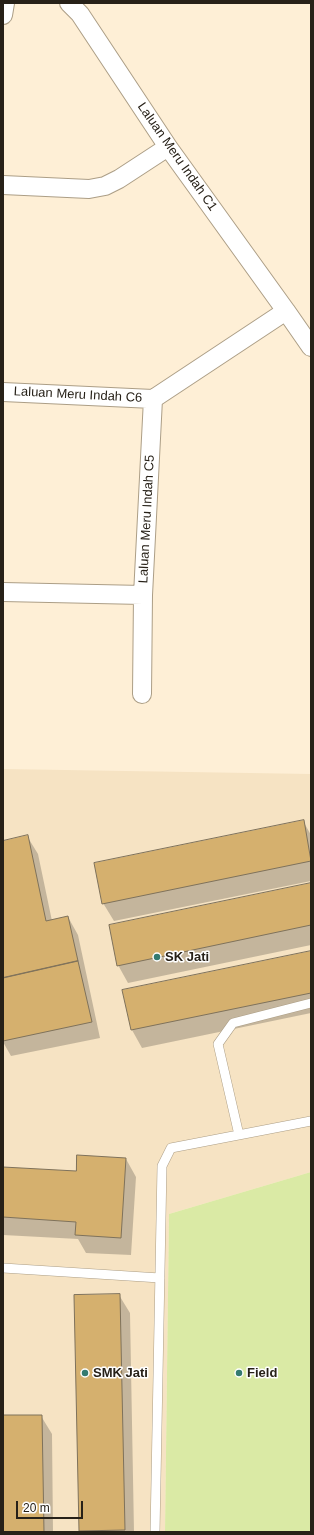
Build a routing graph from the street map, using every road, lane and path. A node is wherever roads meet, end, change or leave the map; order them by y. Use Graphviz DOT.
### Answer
graph roads {
  1 [pos="5,3"];
  2 [pos="69,3"];
  3 [pos="3,15"];
  4 [pos="168,147"];
  5 [pos="3,185"];
  6 [pos="286,311"];
  7 [pos="311,347"];
  8 [pos="3,392"];
  9 [pos="153,399"];
  10 [pos="3,592"];
  11 [pos="143,595"];
  12 [pos="142,694"];
  13 [pos="311,1003"];
  14 [pos="311,1121"];
  15 [pos="239,1135"];
  16 [pos="3,1268"];
  17 [pos="160,1278"];
  18 [pos="155,1532"];
  1 -- 3 [label="street"];
  2 -- 4 [label="street, Laluan Meru Indah C1"];
  4 -- 5 [label="street"];
  4 -- 6 [label="street, Laluan Meru Indah C1"];
  6 -- 7 [label="street, Laluan Meru Indah C1"];
  6 -- 9 [label="street"];
  8 -- 9 [label="street, Laluan Meru Indah C6"];
  9 -- 11 [label="street, Laluan Meru Indah C5"];
  10 -- 11 [label="street, Laluan Meru Indah C5"];
  11 -- 12 [label="street"];
  13 -- 15 [label="lane"];
  14 -- 15 [label="lane"];
  15 -- 17 [label="lane"];
  16 -- 17 [label="lane"];
  17 -- 18 [label="lane"];
}
